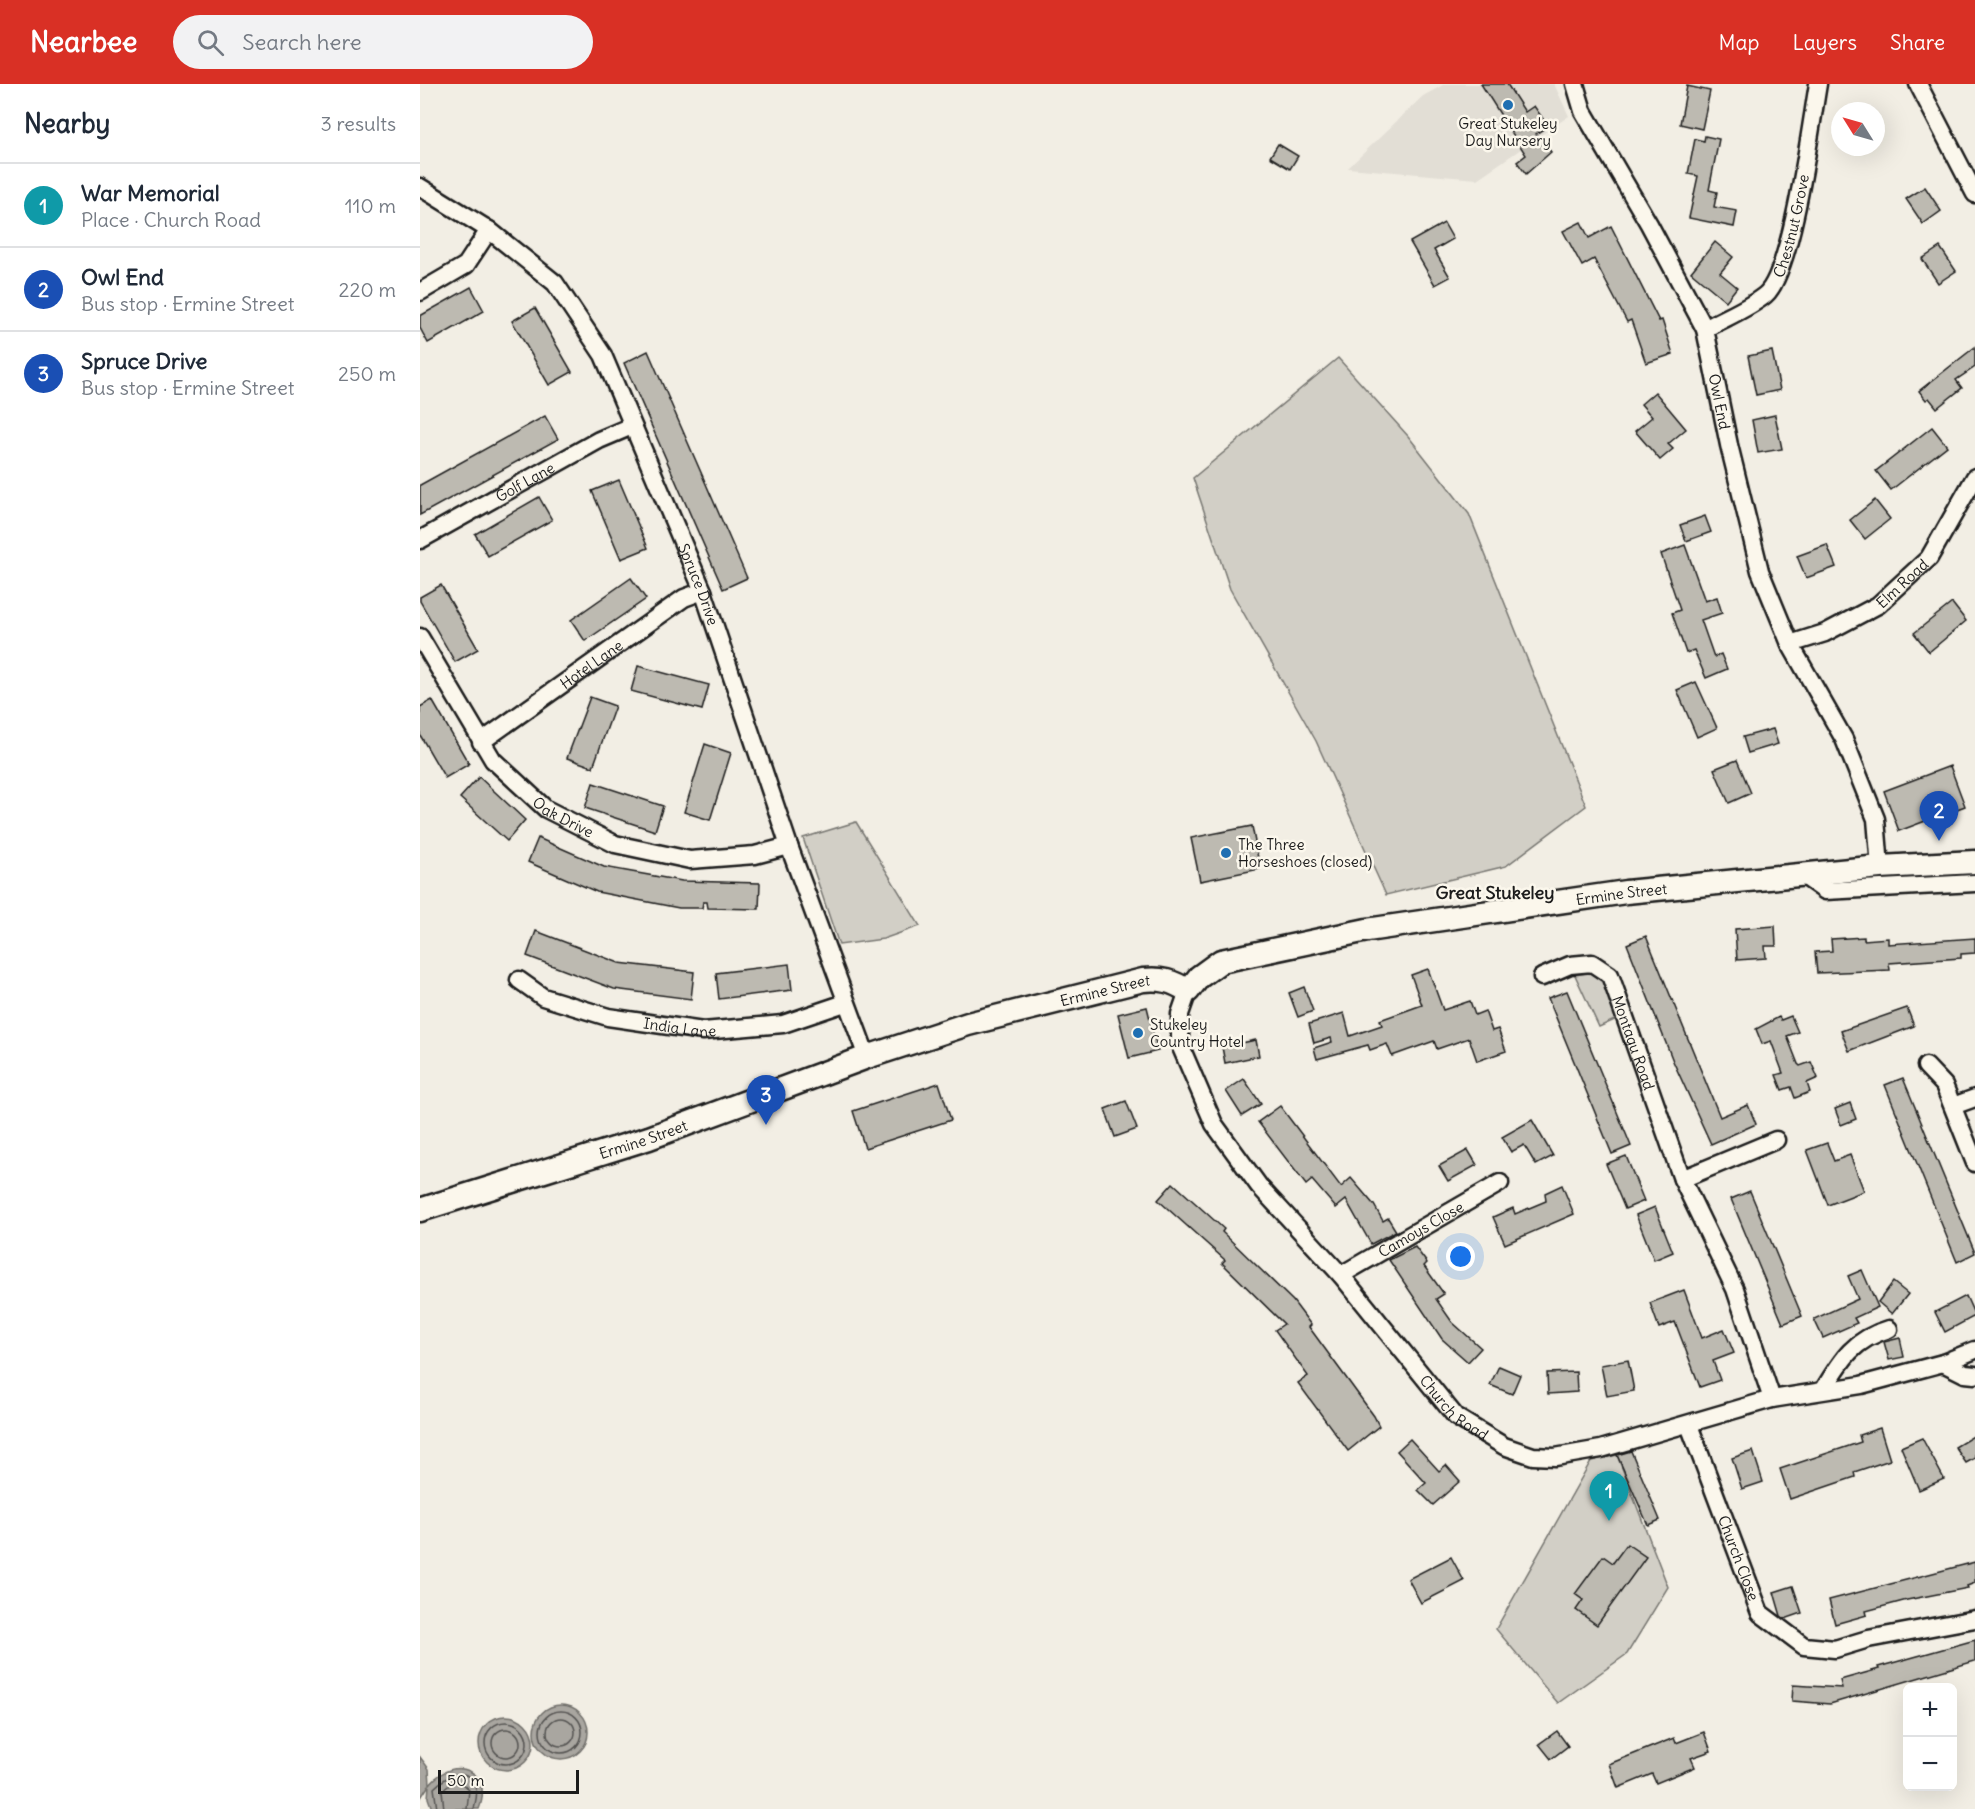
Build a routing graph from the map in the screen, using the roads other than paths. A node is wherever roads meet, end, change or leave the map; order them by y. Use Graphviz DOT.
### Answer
graph roads {
  1 [pos="1575,84"];
  2 [pos="1818,84"];
  3 [pos="1918,84"];
  4 [pos="420,187"];
  5 [pos="1975,194"];
  6 [pos="489,230"];
  7 [pos="420,292"];
  8 [pos="1705,329"];
  9 [pos="632,426"];
  10 [pos="1975,477"];
  11 [pos="420,540"];
  12 [pos="704,591"];
  13 [pos="420,637"];
  14 [pos="1790,645"];
  15 [pos="481,742"];
  16 [pos="789,846"];
  17 [pos="1975,862"];
  18 [pos="1880,867"];
  19 [pos="1801,874"];
  20 [pos="1975,883"];
  21 [pos="1542,977"];
  22 [pos="519,980"];
  23 [pos="1188,991"];
  24 [pos="845,1003"];
  25 [pos="867,1057"];
  26 [pos="1926,1066"];
  27 [pos="1975,1098"];
  28 [pos="1953,1106"];
  29 [pos="1776,1140"];
  30 [pos="1975,1163"];
  31 [pos="1682,1179"];
  32 [pos="1500,1183"];
  33 [pos="420,1210"];
  34 [pos="1341,1275"];
  35 [pos="1889,1329"];
  36 [pos="1975,1350"];
  37 [pos="1942,1362"];
  38 [pos="1975,1375"];
  39 [pos="1824,1389"];
  40 [pos="1772,1399"];
  41 [pos="1689,1425"];
  42 [pos="1975,1619"];
  1 -- 8 [label="street, Owl End"];
  2 -- 8 [label="street, Chestnut Grove"];
  3 -- 5 [label="street"];
  4 -- 6 [label="street, Spruce Drive"];
  6 -- 7 [label="street"];
  6 -- 9 [label="street, Spruce Drive"];
  8 -- 14 [label="street, Owl End"];
  9 -- 11 [label="street, Golf Lane"];
  9 -- 12 [label="street, Spruce Drive"];
  10 -- 14 [label="street, Elm Road"];
  12 -- 15 [label="street, Hotel Lane"];
  12 -- 16 [label="street, Spruce Drive"];
  13 -- 15 [label="street, Oak Drive"];
  14 -- 18 [label="street, Owl End"];
  15 -- 16 [label="street, Oak Drive"];
  16 -- 24 [label="street, Spruce Drive"];
  17 -- 18 [label="street, Ermine Street"];
  18 -- 19 [label="street, Ermine Street"];
  19 -- 20 [label="street"];
  19 -- 23 [label="street, Ermine Street"];
  21 -- 31 [label="street, Montagu Road"];
  22 -- 24 [label="street, India Lane"];
  23 -- 25 [label="street, Ermine Street"];
  23 -- 34 [label="street, Church Road"];
  24 -- 25 [label="street, Spruce Drive"];
  25 -- 33 [label="street, Ermine Street"];
  26 -- 28 [label="street"];
  27 -- 28 [label="street"];
  28 -- 30 [label="street"];
  29 -- 31 [label="street"];
  31 -- 40 [label="street, Montagu Road"];
  32 -- 34 [label="street, Camoys Close"];
  34 -- 41 [label="street, Church Road"];
  35 -- 39 [label="street"];
  36 -- 37 [label="street, Church Road"];
  37 -- 38 [label="street"];
  37 -- 39 [label="street, Church Road"];
  39 -- 40 [label="street, Church Road"];
  40 -- 41 [label="street, Church Road"];
  41 -- 42 [label="street, Church Close"];
}
